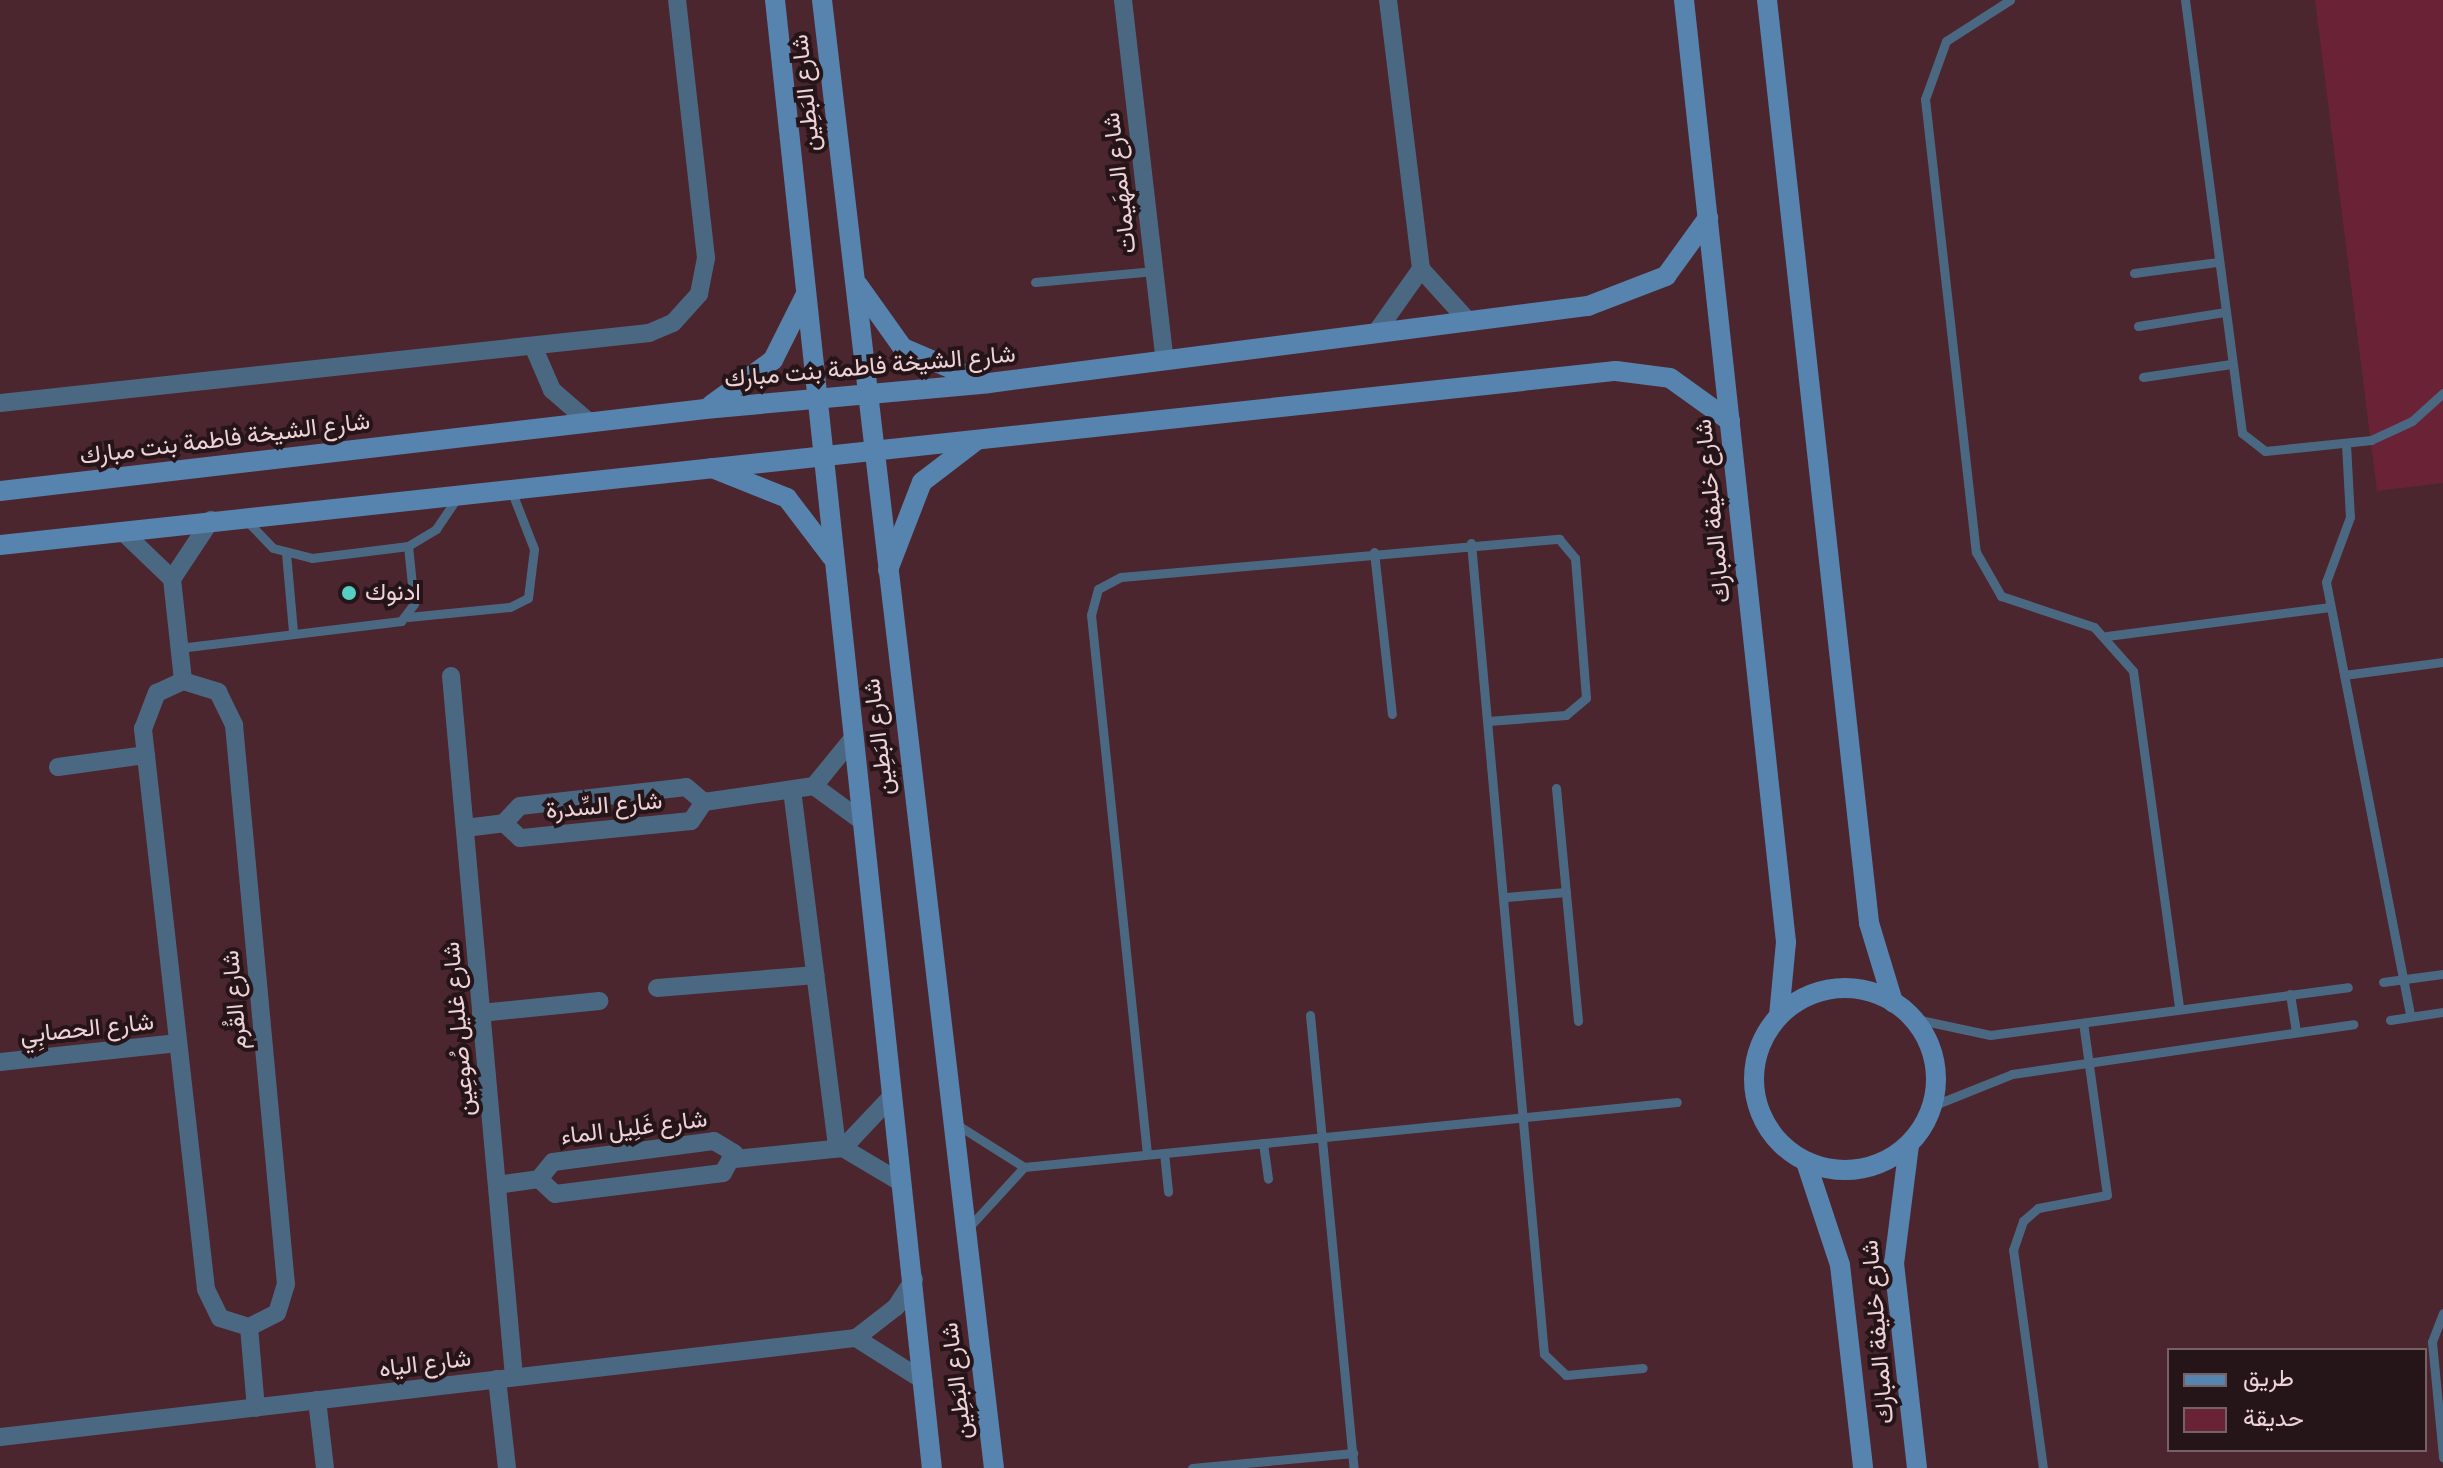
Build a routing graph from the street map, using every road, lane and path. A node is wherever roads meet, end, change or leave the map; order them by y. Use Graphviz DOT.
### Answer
graph roads {
  1 [pos="677,0"];
  2 [pos="775,0"];
  3 [pos="822,0"];
  4 [pos="1123,0"];
  5 [pos="1388,0"];
  6 [pos="1684,0"];
  7 [pos="1767,0"];
  8 [pos="2010,0"];
  9 [pos="2185,0"];
  10 [pos="1708,218"];
  11 [pos="2218,262"];
  12 [pos="1421,269"];
  13 [pos="1154,271"];
  14 [pos="2134,273"];
  15 [pos="853,276"];
  16 [pos="1035,282"];
  17 [pos="808,290"];
  18 [pos="2224,312"];
  19 [pos="1469,322"];
  20 [pos="2138,326"];
  21 [pos="1375,334"];
  22 [pos="533,346"];
  23 [pos="1165,361"];
  24 [pos="2231,364"];
  25 [pos="2143,377"];
  26 [pos="989,383"];
  27 [pos="866,393"];
  28 [pos="2443,393"];
  29 [pos="819,397"];
  30 [pos="0,403"];
  31 [pos="705,409"];
  32 [pos="1730,421"];
  33 [pos="589,422"];
  34 [pos="980,438"];
  35 [pos="2346,444"];
  36 [pos="873,449"];
  37 [pos="825,454"];
  38 [pos="701,465"];
  39 [pos="509,487"];
  40 [pos="0,491"];
  41 [pos="459,492"];
  42 [pos="243,516"];
  43 [pos="211,520"];
  44 [pos="122,531"];
  45 [pos="1471,543"];
  46 [pos="0,545"];
  47 [pos="408,546"];
  48 [pos="1374,552"];
  49 [pos="286,553"];
  50 [pos="836,564"];
  51 [pos="885,577"];
  52 [pos="172,579"];
  53 [pos="2330,607"];
  54 [pos="408,617"];
  55 [pos="293,631"];
  56 [pos="2107,636"];
  57 [pos="179,648"];
  58 [pos="2443,662"];
  59 [pos="2344,675"];
  60 [pos="451,676"];
  61 [pos="183,681"];
  62 [pos="1392,714"];
  63 [pos="1488,721"];
  64 [pos="854,737"];
  65 [pos="146,755"];
  66 [pos="58,767"];
  67 [pos="814,786"];
  68 [pos="1556,788"];
  69 [pos="792,790"];
  70 [pos="704,802"];
  71 [pos="863,822"];
  72 [pos="504,823"];
  73 [pos="465,828"];
  74 [pos="1566,892"];
  75 [pos="1506,897"];
  76 [pos="2443,974"];
  77 [pos="815,975"];
  78 [pos="2403,979"];
  79 [pos="2383,982"];
  80 [pos="2348,987"];
  81 [pos="657,988"];
  82 [pos="2290,994"];
  83 [pos="599,1001"];
  84 [pos="1893,1002"];
  85 [pos="2179,1009"];
  86 [pos="2443,1012"];
  87 [pos="481,1013"];
  88 [pos="1310,1015"];
  89 [pos="1779,1016"];
  90 [pos="2410,1016"];
  91 [pos="1911,1018"];
  92 [pos="2390,1020"];
  93 [pos="1578,1021"];
  94 [pos="2083,1023"];
  95 [pos="2353,1024"];
  96 [pos="2296,1031"];
  97 [pos="178,1043"];
  98 [pos="0,1062"];
  99 [pos="2089,1062"];
  100 [pos="892,1096"];
  101 [pos="1677,1102"];
  102 [pos="1932,1106"];
  103 [pos="1526,1117"];
  104 [pos="952,1121"];
  105 [pos="1321,1137"];
  106 [pos="1263,1143"];
  107 [pos="1909,1145"];
  108 [pos="840,1148"];
  109 [pos="1164,1153"];
  110 [pos="1147,1154"];
  111 [pos="735,1159"];
  112 [pos="1806,1162"];
  113 [pos="1024,1167"];
  114 [pos="539,1179"];
  115 [pos="1268,1179"];
  116 [pos="902,1183"];
  117 [pos="497,1185"];
  118 [pos="1168,1192"];
  119 [pos="965,1233"];
  120 [pos="914,1279"];
  121 [pos="2443,1313"];
  122 [pos="249,1327"];
  123 [pos="856,1338"];
  124 [pos="1643,1368"];
  125 [pos="506,1378"];
  126 [pos="924,1381"];
  127 [pos="317,1400"];
  128 [pos="256,1408"];
  129 [pos="0,1437"];
  130 [pos="1353,1453"];
  131 [pos="2443,1457"];
  132 [pos="325,1468"];
  133 [pos="507,1468"];
  134 [pos="932,1468"];
  135 [pos="994,1468"];
  136 [pos="1192,1468"];
  137 [pos="1354,1468"];
  138 [pos="1863,1468"];
  139 [pos="1917,1468"];
  140 [pos="2043,1468"];
  1 -- 22 [label="street"];
  2 -- 17 [label="main road, شارع البَطِين"];
  3 -- 15 [label="main road, شارع البَطِين"];
  4 -- 13 [label="street, شارع المهَيمات"];
  5 -- 12 [label="street"];
  6 -- 10 [label="main road, شارع خليفة المبارك"];
  7 -- 84 [label="main road"];
  8 -- 56 [label="lane"];
  9 -- 11 [label="lane"];
  10 -- 19 [label="main road, شارع الشيخة فاطمة بنت مبارك"];
  10 -- 32 [label="main road, شارع خليفة المبارك"];
  11 -- 14 [label="lane"];
  11 -- 18 [label="lane"];
  12 -- 19 [label="street"];
  12 -- 21 [label="street"];
  13 -- 16 [label="lane"];
  13 -- 23 [label="street, شارع المهَيمات"];
  15 -- 26 [label="main road"];
  15 -- 27 [label="main road, شارع البَطِين"];
  17 -- 29 [label="main road, شارع البَطِين"];
  17 -- 31 [label="main road"];
  18 -- 20 [label="lane"];
  18 -- 24 [label="lane"];
  19 -- 21 [label="main road, شارع الشيخة فاطمة بنت مبارك"];
  21 -- 23 [label="main road, شارع الشيخة فاطمة بنت مبارك"];
  22 -- 30 [label="street"];
  22 -- 33 [label="street"];
  23 -- 26 [label="main road, شارع الشيخة فاطمة بنت مبارك"];
  24 -- 25 [label="lane"];
  24 -- 35 [label="lane"];
  26 -- 27 [label="main road, شارع الشيخة فاطمة بنت مبارك"];
  27 -- 29 [label="main road, شارع الشيخة فاطمة بنت مبارك"];
  27 -- 36 [label="main road, شارع البَطِين"];
  28 -- 35 [label="lane"];
  29 -- 31 [label="main road, شارع الشيخة فاطمة بنت مبارك"];
  29 -- 37 [label="main road, شارع البَطِين"];
  31 -- 33 [label="main road, شارع الشيخة فاطمة بنت مبارك"];
  32 -- 34 [label="main road"];
  32 -- 89 [label="main road, شارع خليفة المبارك"];
  33 -- 40 [label="main road, شارع الشيخة فاطمة بنت مبارك"];
  34 -- 36 [label="main road"];
  34 -- 51 [label="main road"];
  35 -- 53 [label="lane"];
  36 -- 37 [label="main road"];
  36 -- 51 [label="main road, شارع البَطِين"];
  37 -- 38 [label="main road"];
  37 -- 50 [label="main road, شارع البَطِين"];
  38 -- 39 [label="main road"];
  38 -- 50 [label="main road"];
  39 -- 41 [label="main road"];
  39 -- 54 [label="lane"];
  41 -- 42 [label="main road"];
  41 -- 47 [label="lane"];
  42 -- 43 [label="main road"];
  42 -- 49 [label="lane"];
  43 -- 44 [label="main road"];
  43 -- 52 [label="street"];
  44 -- 46 [label="main road"];
  44 -- 52 [label="street"];
  45 -- 48 [label="lane"];
  45 -- 63 [label="lane"];
  45 -- 63 [label="lane"];
  47 -- 49 [label="lane"];
  47 -- 54 [label="lane"];
  48 -- 62 [label="lane"];
  48 -- 110 [label="lane"];
  49 -- 55 [label="lane"];
  50 -- 64 [label="main road, شارع البَطِين"];
  51 -- 104 [label="main road, شارع البَطِين"];
  52 -- 57 [label="street"];
  53 -- 56 [label="lane"];
  53 -- 59 [label="lane"];
  54 -- 55 [label="lane"];
  55 -- 57 [label="lane"];
  56 -- 85 [label="lane"];
  57 -- 61 [label="street"];
  58 -- 59 [label="lane"];
  59 -- 78 [label="lane"];
  60 -- 73 [label="street, شارع غليل صُوعِين"];
  61 -- 65 [label="street"];
  61 -- 122 [label="street, شارع القُرم"];
  63 -- 75 [label="lane"];
  64 -- 67 [label="street"];
  64 -- 71 [label="main road, شارع البَطِين"];
  65 -- 66 [label="street"];
  65 -- 97 [label="street"];
  67 -- 69 [label="street, شارع السِّدرة"];
  67 -- 71 [label="street"];
  68 -- 74 [label="lane"];
  69 -- 70 [label="street, شارع السِّدرة"];
  69 -- 77 [label="street"];
  70 -- 72 [label="street, شارع السِّدرة"];
  70 -- 72 [label="street, شارع السِّدرة"];
  71 -- 100 [label="main road, شارع البَطِين"];
  72 -- 73 [label="street, شارع السِّدرة"];
  73 -- 87 [label="street, شارع غليل صُوعِين"];
  74 -- 75 [label="lane"];
  74 -- 93 [label="lane"];
  75 -- 103 [label="lane"];
  76 -- 78 [label="lane"];
  77 -- 81 [label="street"];
  77 -- 108 [label="street"];
  78 -- 79 [label="lane"];
  78 -- 90 [label="lane"];
  80 -- 82 [label="lane"];
  82 -- 85 [label="lane"];
  82 -- 96 [label="lane"];
  83 -- 87 [label="street"];
  84 -- 89 [label="main road"];
  84 -- 91 [label="main road"];
  85 -- 94 [label="lane"];
  86 -- 90 [label="lane"];
  87 -- 117 [label="street, شارع غليل صُوعِين"];
  88 -- 105 [label="lane"];
  89 -- 112 [label="main road"];
  90 -- 92 [label="lane"];
  91 -- 94 [label="lane"];
  91 -- 102 [label="main road"];
  94 -- 99 [label="lane"];
  95 -- 96 [label="lane"];
  96 -- 99 [label="lane"];
  97 -- 98 [label="street, شارع الحصابِي"];
  97 -- 122 [label="street"];
  99 -- 102 [label="lane"];
  99 -- 140 [label="lane"];
  100 -- 108 [label="street"];
  100 -- 116 [label="main road, شارع البَطِين"];
  101 -- 103 [label="lane"];
  102 -- 107 [label="main road"];
  103 -- 105 [label="lane"];
  103 -- 124 [label="lane"];
  104 -- 113 [label="lane"];
  104 -- 119 [label="main road, شارع البَطِين"];
  105 -- 106 [label="lane"];
  105 -- 130 [label="lane"];
  106 -- 109 [label="lane"];
  106 -- 115 [label="lane"];
  107 -- 112 [label="main road"];
  107 -- 139 [label="main road, شارع خليفة المبارك"];
  108 -- 111 [label="street, شارع غَلِيل الماء"];
  108 -- 116 [label="street"];
  109 -- 110 [label="lane"];
  109 -- 118 [label="lane"];
  110 -- 113 [label="lane"];
  111 -- 114 [label="street, شارع غَلِيل الماء"];
  111 -- 114 [label="street, شارع غَلِيل الماء"];
  112 -- 138 [label="main road, شارع خليفة المبارك"];
  113 -- 119 [label="lane"];
  114 -- 117 [label="street, شارع غَلِيل الماء"];
  116 -- 120 [label="main road, شارع البَطِين"];
  117 -- 125 [label="street, شارع غليل صُوعِين"];
  119 -- 135 [label="main road, شارع البَطِين"];
  120 -- 123 [label="street"];
  120 -- 126 [label="main road, شارع البَطِين"];
  121 -- 131 [label="lane"];
  122 -- 128 [label="street"];
  123 -- 125 [label="street, شارع الياه"];
  123 -- 126 [label="street"];
  125 -- 127 [label="street, شارع الياه"];
  125 -- 133 [label="street, شارع غليل صُوعِين"];
  126 -- 134 [label="main road, شارع البَطِين"];
  127 -- 128 [label="street, شارع الياه"];
  127 -- 132 [label="street"];
  128 -- 129 [label="street, شارع الياه"];
  130 -- 136 [label="lane"];
  130 -- 137 [label="lane"];
}
